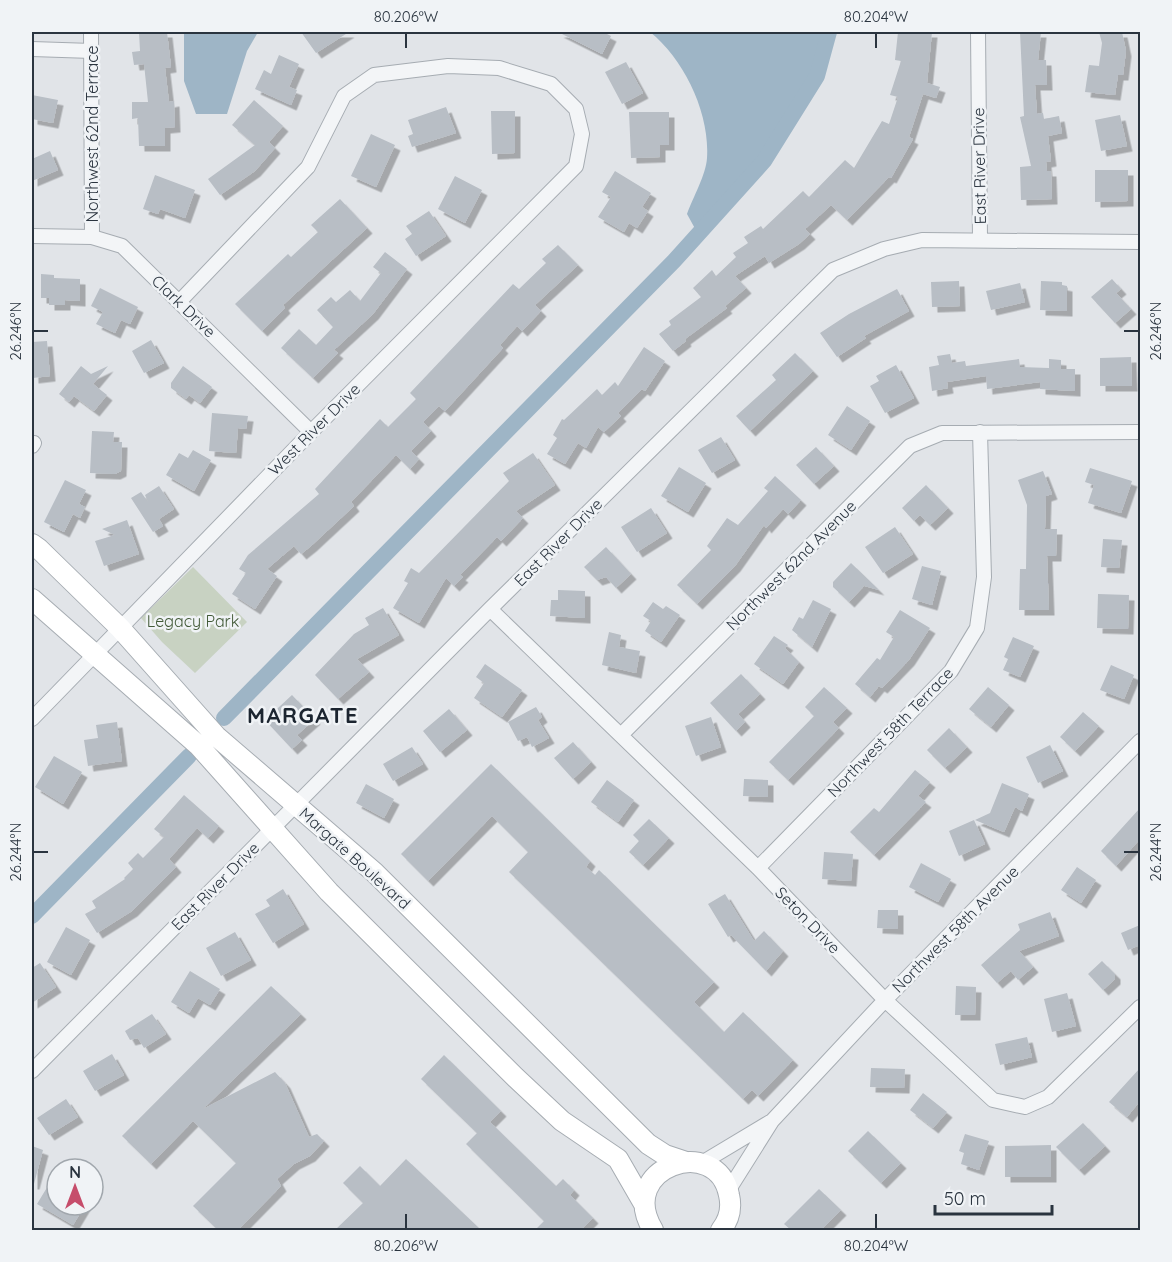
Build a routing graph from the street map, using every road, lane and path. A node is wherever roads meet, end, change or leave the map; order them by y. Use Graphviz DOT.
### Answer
graph roads {
  1 [pos="91,32"];
  2 [pos="978,32"];
  3 [pos="32,49"];
  4 [pos="92,51"];
  5 [pos="32,236"];
  6 [pos="93,237"];
  7 [pos="980,239"];
  8 [pos="1140,242"];
  9 [pos="180,301"];
  10 [pos="311,432"];
  11 [pos="980,432"];
  12 [pos="1140,432"];
  13 [pos="32,544"];
  14 [pos="32,599"];
  15 [pos="490,609"];
  16 [pos="120,628"];
  17 [pos="95,654"];
  18 [pos="32,719"];
  19 [pos="621,735"];
  20 [pos="1140,741"];
  21 [pos="296,805"];
  22 [pos="272,828"];
  23 [pos="758,868"];
  24 [pos="885,1000"];
  25 [pos="1140,1007"];
  26 [pos="32,1071"];
  27 [pos="771,1120"];
  28 [pos="693,1163"];
  29 [pos="729,1199"];
  30 [pos="647,1222"];
  31 [pos="721,1230"];
  32 [pos="740,1230"];
  1 -- 4 [label="street, Northwest 62nd Terrace"];
  2 -- 7 [label="street, East River Drive"];
  3 -- 4 [label="street"];
  4 -- 6 [label="street, Northwest 62nd Terrace"];
  5 -- 6 [label="street, Clark Drive"];
  6 -- 9 [label="street, Clark Drive"];
  7 -- 8 [label="street"];
  7 -- 15 [label="street, East River Drive"];
  9 -- 10 [label="street, Clark Drive"];
  9 -- 10 [label="street, West River Drive"];
  10 -- 16 [label="street, West River Drive"];
  11 -- 12 [label="street, Northwest 62nd Avenue"];
  11 -- 19 [label="street, Northwest 62nd Avenue"];
  11 -- 23 [label="street, Northwest 58th Terrace"];
  13 -- 16 [label="street, Margate Boulevard"];
  14 -- 17 [label="street, Margate Boulevard"];
  15 -- 19 [label="street, Seton Drive"];
  15 -- 21 [label="street, East River Drive"];
  16 -- 17 [label="street, West River Drive"];
  16 -- 21 [label="street, Margate Boulevard"];
  17 -- 18 [label="street, West River Drive"];
  17 -- 22 [label="street, Margate Boulevard"];
  19 -- 23 [label="street, Seton Drive"];
  20 -- 24 [label="street, Northwest 58th Avenue"];
  21 -- 22 [label="street, East River Drive"];
  21 -- 28 [label="street, Margate Boulevard"];
  22 -- 26 [label="street, East River Drive"];
  22 -- 30 [label="street, Margate Boulevard"];
  23 -- 24 [label="street, Seton Drive"];
  24 -- 25 [label="street, Seton Drive"];
  24 -- 27 [label="street, Northwest 58th Avenue"];
  27 -- 28 [label="street, Northwest 58th Avenue"];
  27 -- 29 [label="street, Northwest 58th Avenue"];
  28 -- 29 [label="street, Margate Boulevard"];
  28 -- 30 [label="street"];
  29 -- 31 [label="street"];
  29 -- 32 [label="street"];
}
